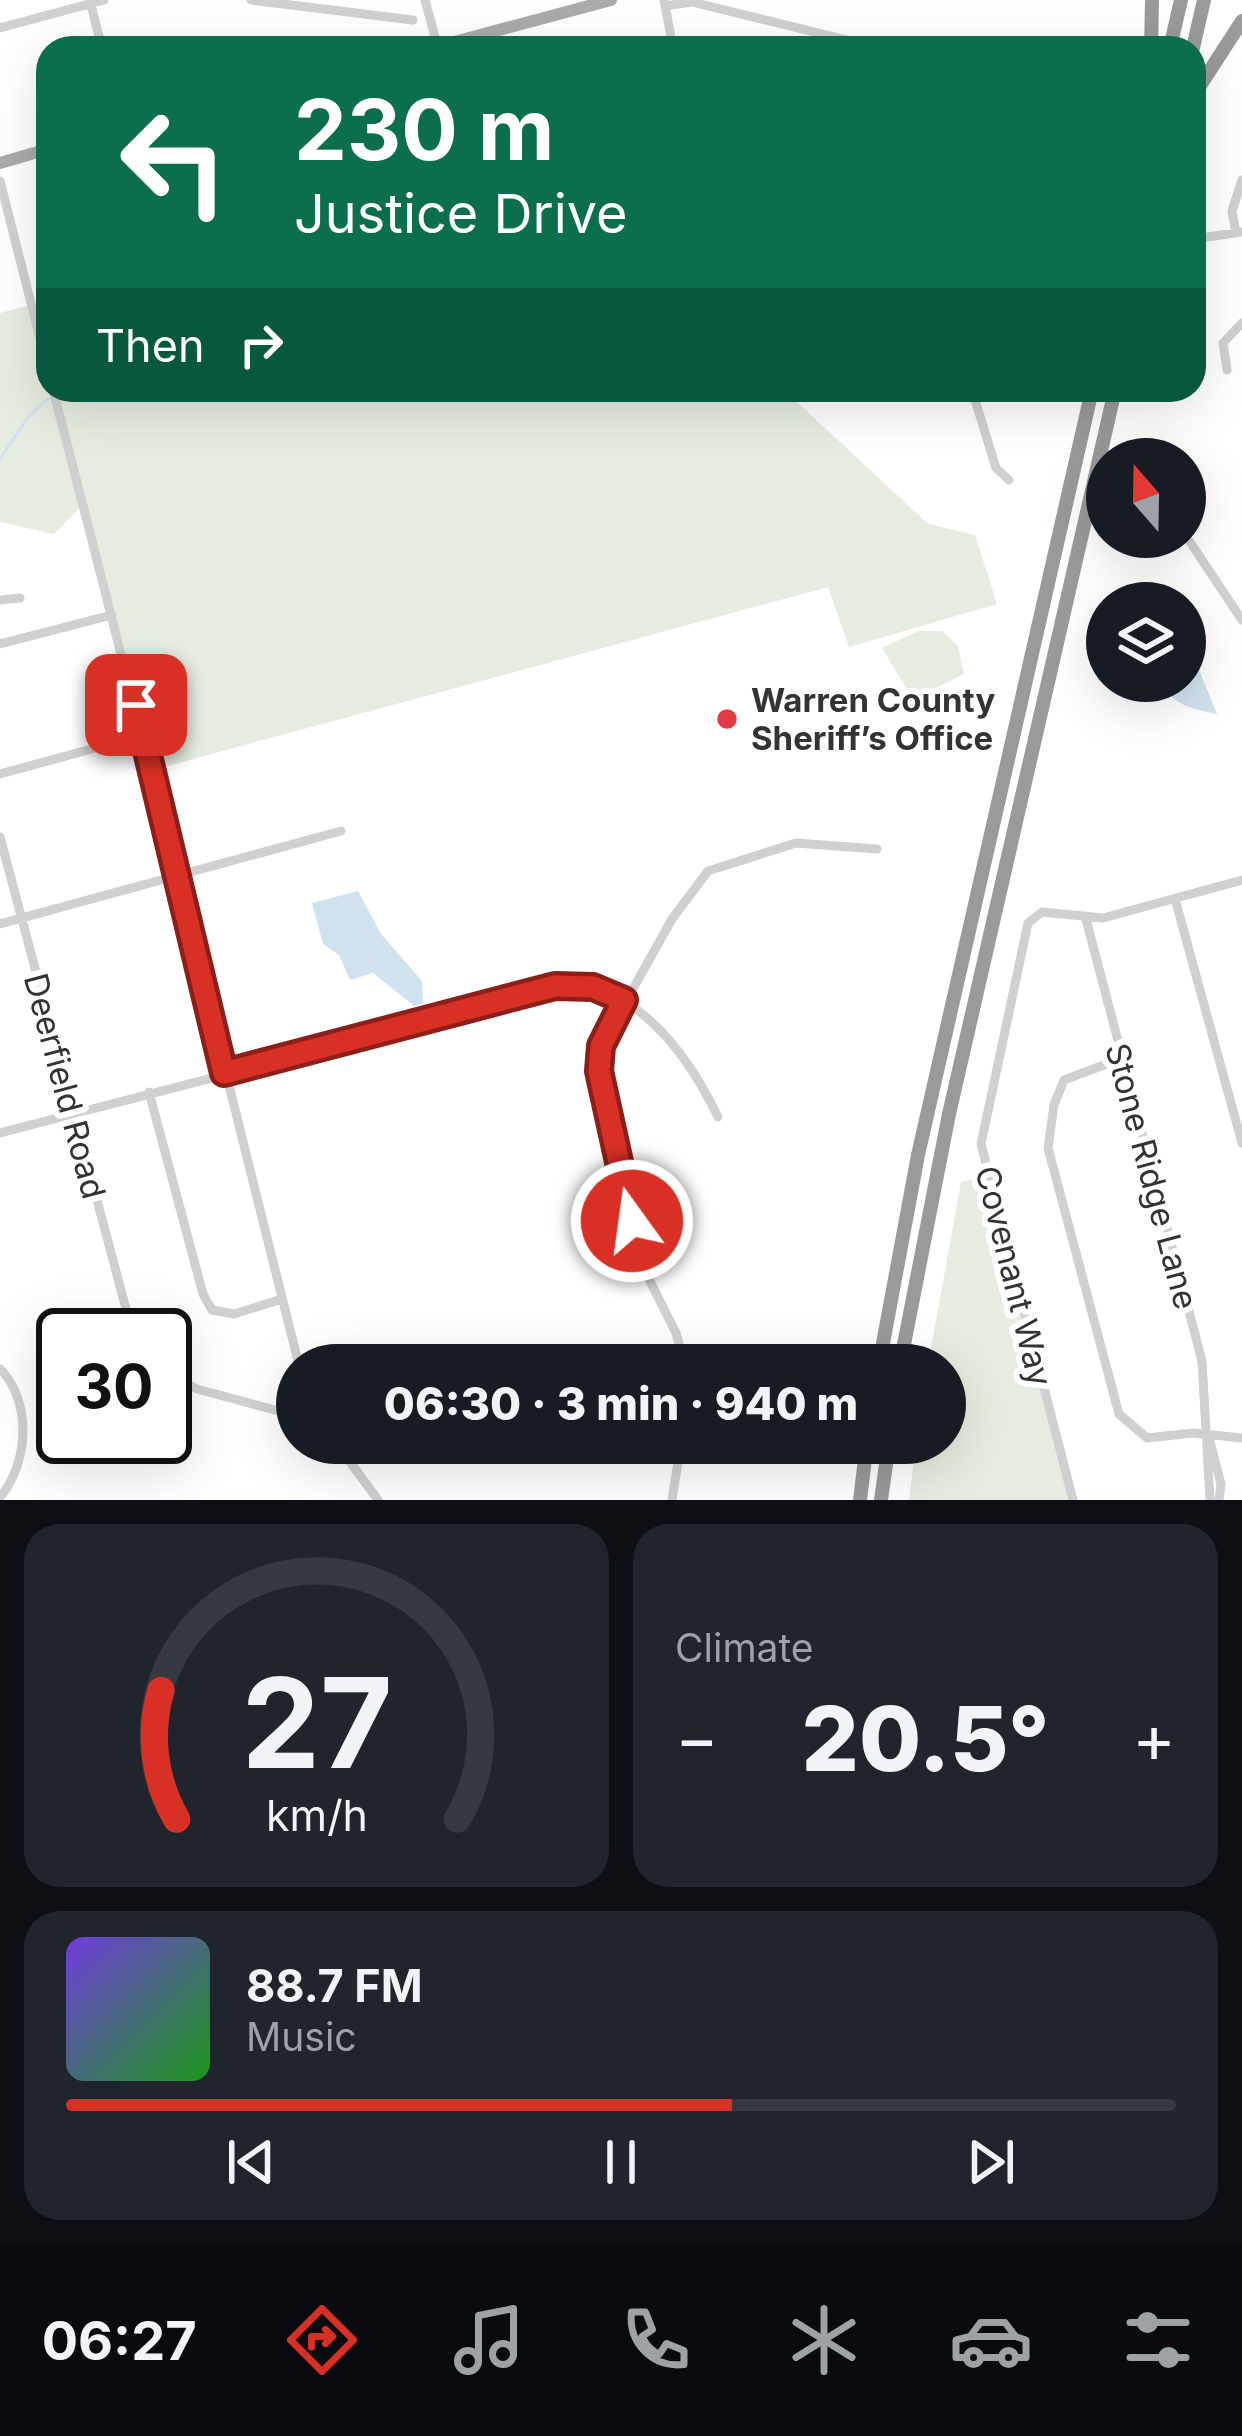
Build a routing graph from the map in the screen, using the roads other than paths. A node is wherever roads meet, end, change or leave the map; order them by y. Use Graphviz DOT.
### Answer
graph roads {
  1 [pos="104,0"];
  2 [pos="251,0"];
  3 [pos="425,0"];
  4 [pos="611,0"];
  5 [pos="1152,0"];
  6 [pos="1181,0"];
  7 [pos="1204,0"];
  8 [pos="90,2"];
  9 [pos="664,3"];
  10 [pos="412,20"];
  11 [pos="1242,22"];
  12 [pos="0,28"];
  13 [pos="99,36"];
  14 [pos="433,36"];
  15 [pos="480,36"];
  16 [pos="671,36"];
  17 [pos="830,36"];
  18 [pos="1151,36"];
  19 [pos="1173,36"];
  20 [pos="1195,36"];
  21 [pos="1206,76"];
  22 [pos="36,152"];
  23 [pos="0,163"];
  24 [pos="1242,180"];
  25 [pos="0,181"];
  26 [pos="1239,232"];
  27 [pos="1206,237"];
  28 [pos="1242,322"];
  29 [pos="36,323"];
  30 [pos="1227,370"];
  31 [pos="56,402"];
  32 [pos="976,402"];
  33 [pos="1089,402"];
  34 [pos="1112,402"];
  35 [pos="1009,480"];
  36 [pos="1201,558"];
  37 [pos="1242,592"];
  38 [pos="20,598"];
  39 [pos="0,600"];
  40 [pos="1229,601"];
  41 [pos="112,615"];
  42 [pos="1242,620"];
  43 [pos="1,642"];
  44 [pos="143,735"];
  45 [pos="0,773"];
  46 [pos="341,831"];
  47 [pos="0,837"];
  48 [pos="877,849"];
  49 [pos="177,875"];
  50 [pos="1242,880"];
  51 [pos="1175,899"];
  52 [pos="21,918"];
  53 [pos="1086,919"];
  54 [pos="0,924"];
  55 [pos="624,1000"];
  56 [pos="1120,1059"];
  57 [pos="224,1073"];
  58 [pos="149,1092"];
  59 [pos="72,1113"];
  60 [pos="718,1117"];
  61 [pos="0,1133"];
  62 [pos="1242,1143"];
  63 [pos="282,1299"];
  64 [pos="126,1308"];
  65 [pos="294,1344"];
  66 [pos="679,1344"];
  67 [pos="883,1344"];
  68 [pos="904,1344"];
  69 [pos="0,1369"];
  70 [pos="192,1386"];
  71 [pos="276,1410"];
  72 [pos="1208,1434"];
  73 [pos="1242,1438"];
  74 [pos="351,1464"];
  75 [pos="678,1464"];
  76 [pos="864,1464"];
  77 [pos="886,1464"];
  78 [pos="0,1497"];
  79 [pos="378,1500"];
  80 [pos="672,1500"];
  81 [pos="860,1500"];
  82 [pos="881,1500"];
  83 [pos="1073,1500"];
  84 [pos="1214,1500"];
  1 -- 8 [label="street"];
  2 -- 10 [label="street"];
  3 -- 14 [label="street"];
  4 -- 15 [label="main road"];
  5 -- 18 [label="highway"];
  6 -- 19 [label="highway"];
  7 -- 20 [label="highway"];
  8 -- 12 [label="street"];
  8 -- 13 [label="street"];
  9 -- 16 [label="street"];
  9 -- 17 [label="street"];
  11 -- 21 [label="highway"];
  22 -- 23 [label="main road"];
  24 -- 26 [label="street"];
  25 -- 29 [label="street"];
  26 -- 27 [label="street"];
  28 -- 30 [label="street"];
  31 -- 41 [label="street"];
  32 -- 35 [label="street"];
  33 -- 67 [label="highway"];
  34 -- 68 [label="highway"];
  36 -- 40 [label="street"];
  37 -- 40 [label="street"];
  38 -- 39 [label="street"];
  40 -- 42 [label="street"];
  41 -- 43 [label="street"];
  41 -- 44 [label="street"];
  44 -- 45 [label="street"];
  44 -- 49 [label="street"];
  46 -- 49 [label="street"];
  47 -- 52 [label="street, Deerfield Road"];
  48 -- 55 [label="street"];
  49 -- 52 [label="street"];
  49 -- 57 [label="street"];
  50 -- 51 [label="street"];
  51 -- 53 [label="street"];
  51 -- 62 [label="street"];
  52 -- 54 [label="street"];
  52 -- 59 [label="street, Deerfield Road"];
  53 -- 56 [label="street, Stone Ridge Lane"];
  53 -- 83 [label="street, Covenant Way"];
  55 -- 57 [label="street"];
  55 -- 60 [label="street"];
  55 -- 66 [label="street"];
  56 -- 72 [label="street, Stone Ridge Lane"];
  56 -- 72 [label="street"];
  57 -- 58 [label="street"];
  57 -- 63 [label="street"];
  58 -- 59 [label="street"];
  58 -- 63 [label="street"];
  59 -- 61 [label="street"];
  59 -- 64 [label="street, Deerfield Road"];
  63 -- 65 [label="street"];
  69 -- 78 [label="street"];
  70 -- 71 [label="street"];
  72 -- 73 [label="street"];
  72 -- 84 [label="street, Stone Ridge Lane"];
  74 -- 79 [label="street"];
  75 -- 80 [label="street"];
  76 -- 81 [label="highway"];
  77 -- 82 [label="highway"];
}
